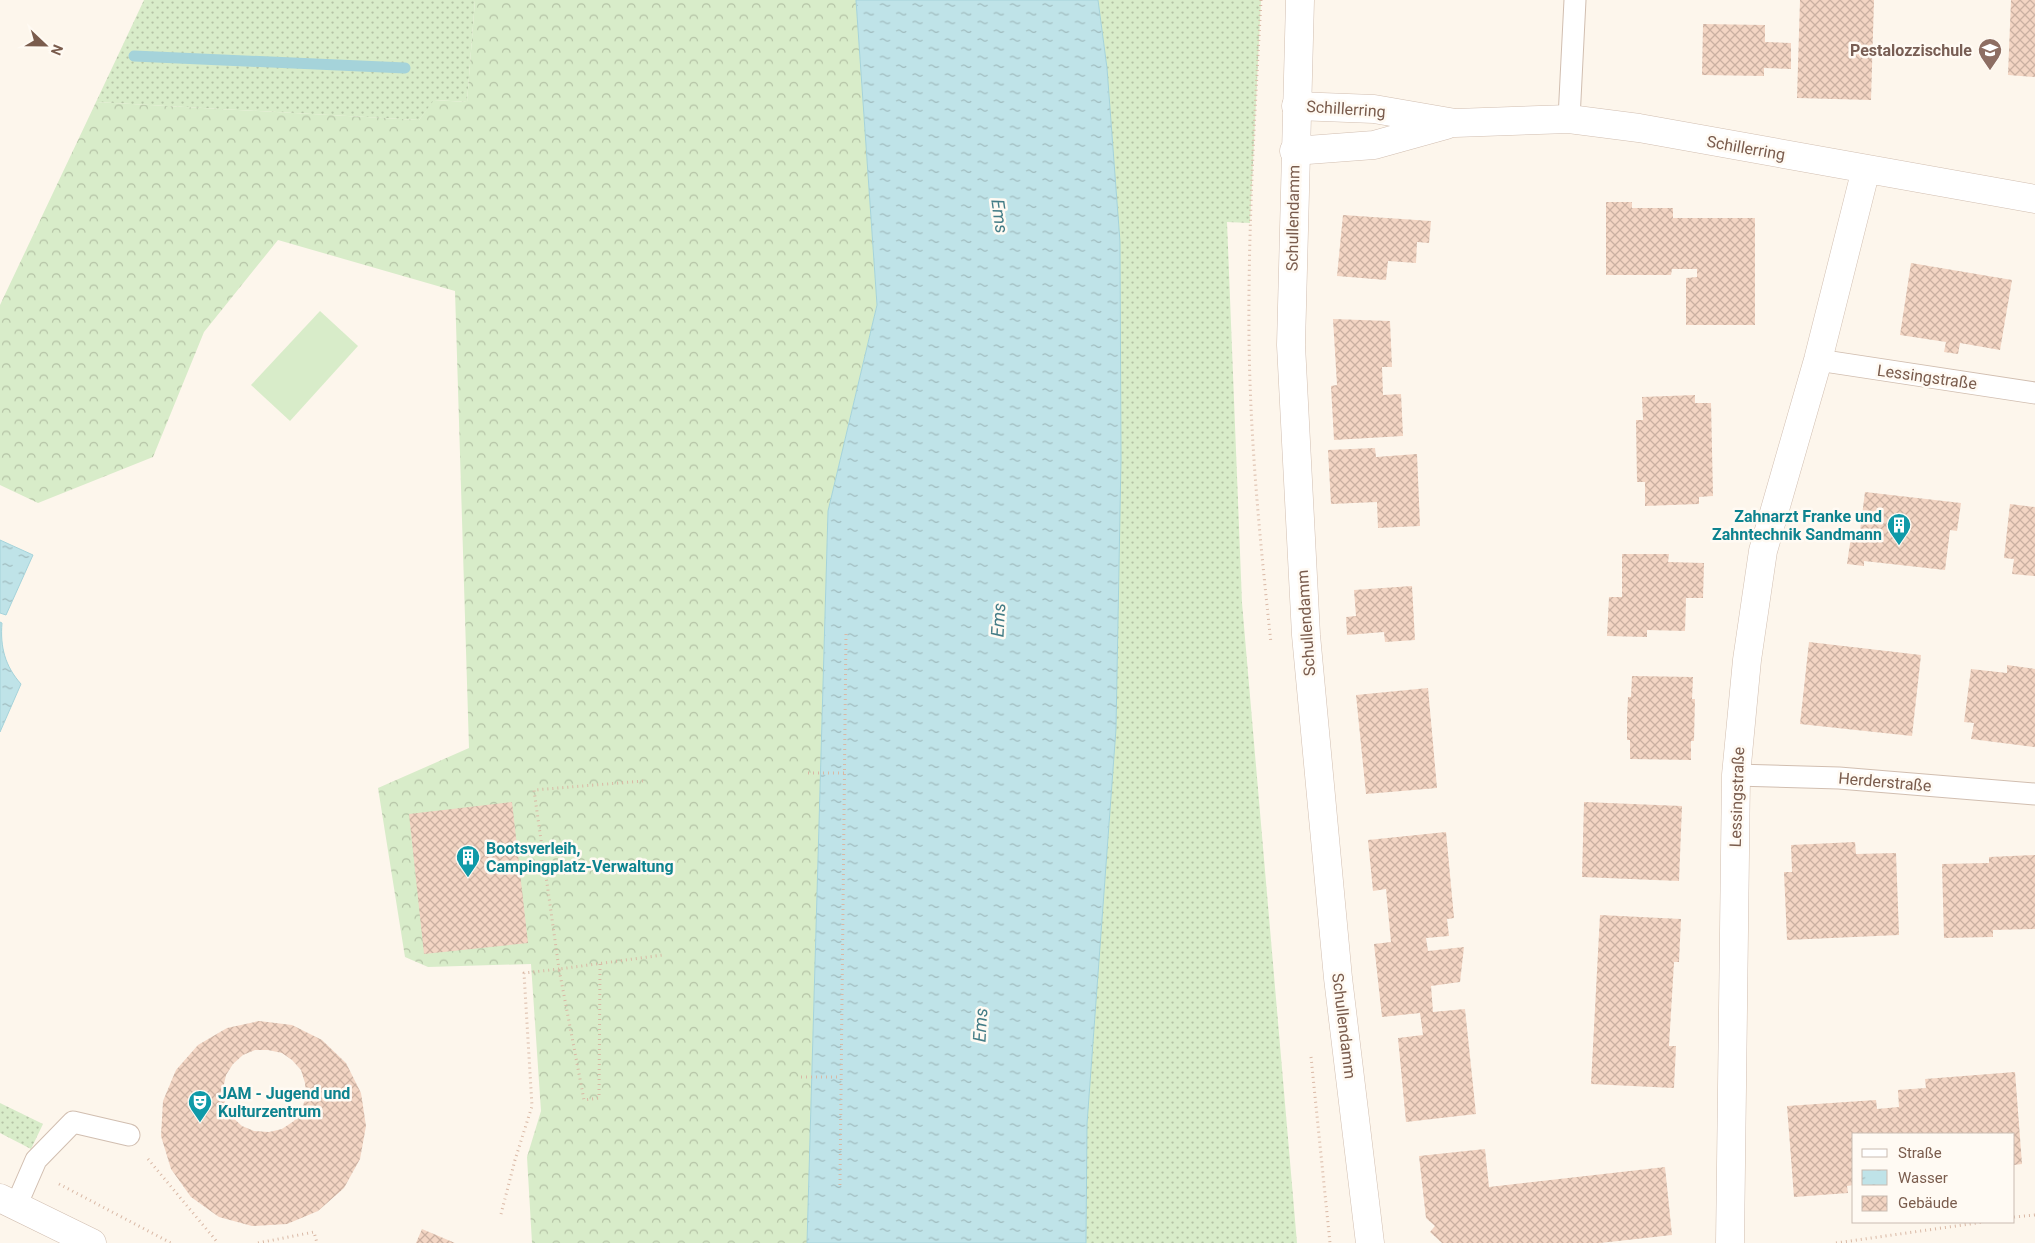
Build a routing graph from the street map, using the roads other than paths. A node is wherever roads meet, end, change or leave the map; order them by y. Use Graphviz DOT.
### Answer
graph roads {
  1 [pos="1300,0"];
  2 [pos="1575,0"];
  3 [pos="1296,106"];
  4 [pos="1569,119"];
  5 [pos="1455,123"];
  6 [pos="1294,151"];
  7 [pos="1866,169"];
  8 [pos="2035,199"];
  9 [pos="1818,360"];
  10 [pos="2035,393"];
  11 [pos="1736,775"];
  12 [pos="2035,794"];
  13 [pos="129,1135"];
  14 [pos="8,1202"];
  15 [pos="92,1243"];
  16 [pos="1370,1243"];
  17 [pos="1730,1243"];
  1 -- 3 [label="street, Schullendamm"];
  2 -- 4 [label="lane"];
  3 -- 5 [label="street, Schillerring"];
  3 -- 6 [label="street, Schullendamm"];
  4 -- 5 [label="street, Schillerring"];
  4 -- 7 [label="street, Schillerring"];
  5 -- 6 [label="street, Schillerring"];
  6 -- 16 [label="street, Schullendamm"];
  7 -- 8 [label="street, Schillerring"];
  7 -- 9 [label="street, Lessingstraße"];
  9 -- 10 [label="lane, Lessingstraße"];
  9 -- 11 [label="street, Lessingstraße"];
  11 -- 12 [label="lane, Herderstraße"];
  11 -- 17 [label="street, Lessingstraße"];
  13 -- 14 [label="lane"];
  14 -- 15 [label="street"];
}
